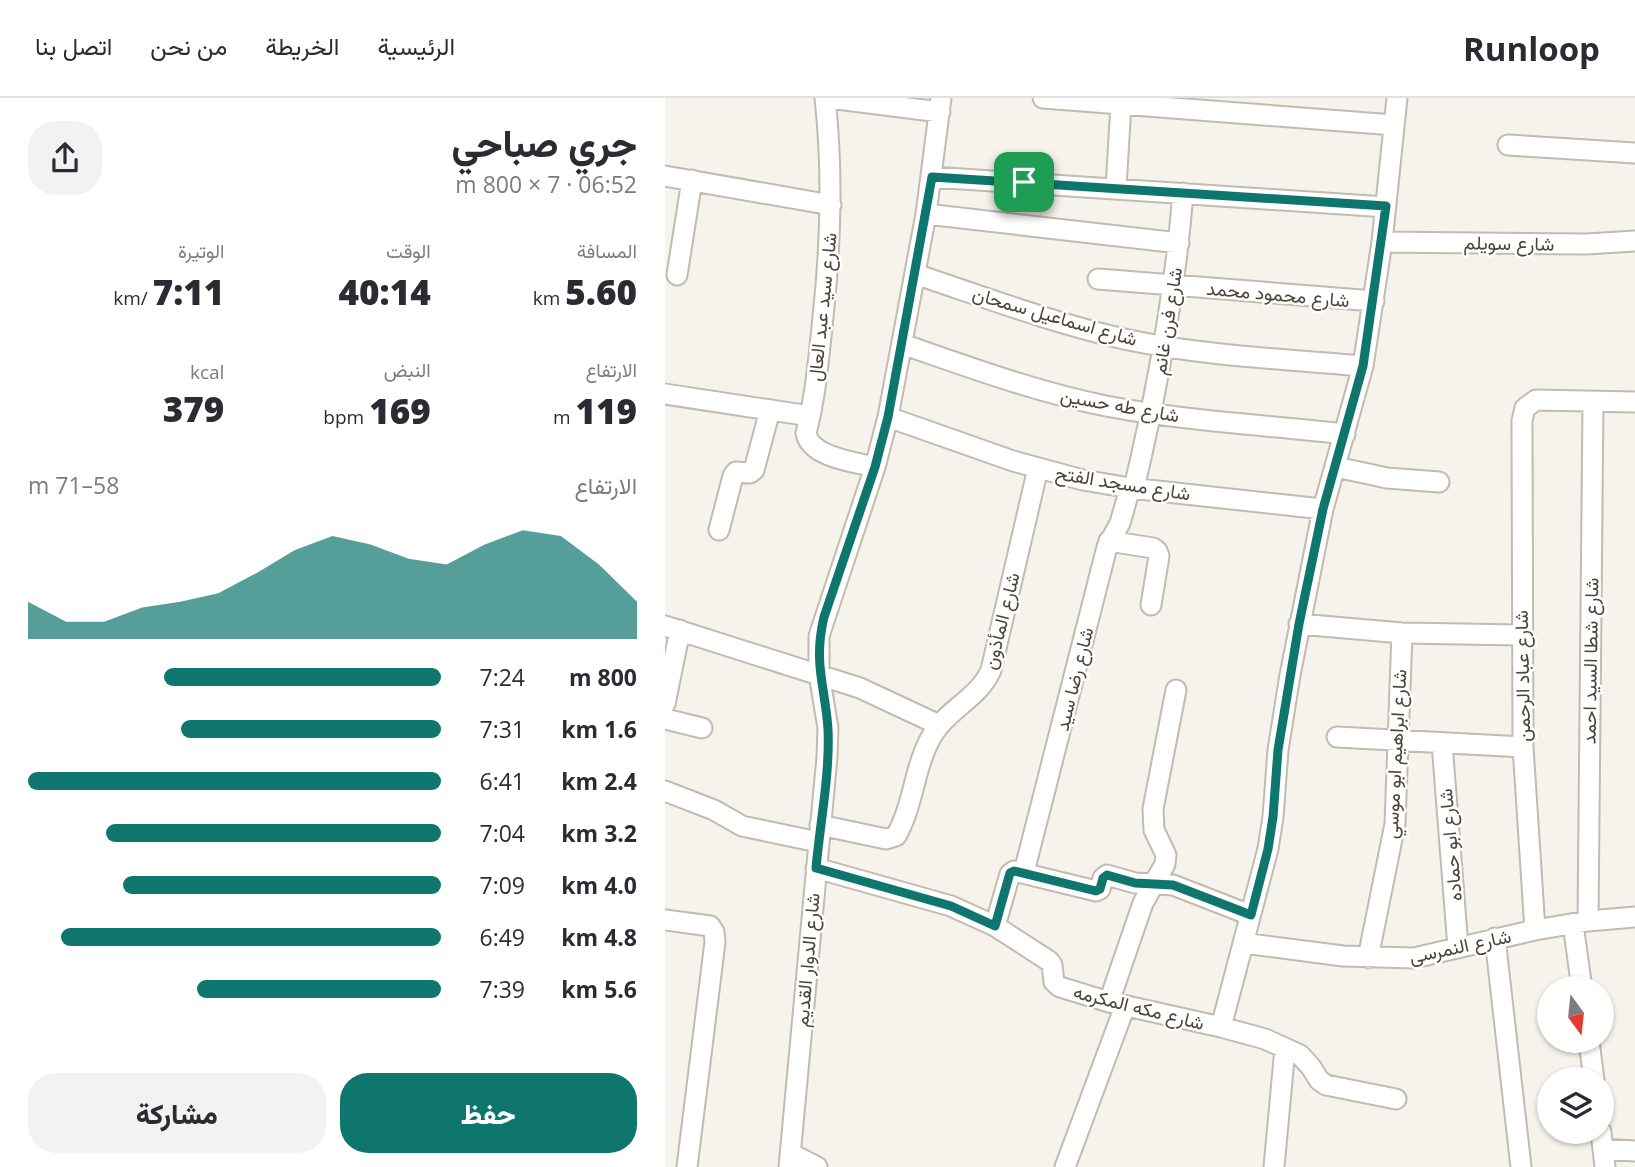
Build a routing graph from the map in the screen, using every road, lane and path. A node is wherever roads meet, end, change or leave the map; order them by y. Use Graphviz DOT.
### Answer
graph roads {
  1 [pos="827,98"];
  2 [pos="1043,98"];
  3 [pos="1397,98"];
  4 [pos="1121,104"];
  5 [pos="940,105"];
  6 [pos="1394,125"];
  7 [pos="1508,145"];
  8 [pos="1635,153"];
  9 [pos="665,176"];
  10 [pos="932,177"];
  11 [pos="692,180"];
  12 [pos="1116,188"];
  13 [pos="1182,193"];
  14 [pos="831,205"];
  15 [pos="1386,206"];
  16 [pos="926,214"];
  17 [pos="1635,241"];
  18 [pos="1383,242"];
  19 [pos="1179,243"];
  20 [pos="915,274"];
  21 [pos="677,275"];
  22 [pos="1098,279"];
  23 [pos="1174,285"];
  24 [pos="1374,301"];
  25 [pos="902,344"];
  26 [pos="1164,346"];
  27 [pos="1363,366"];
  28 [pos="665,394"];
  29 [pos="1593,402"];
  30 [pos="1635,402"];
  31 [pos="770,410"];
  32 [pos="1152,413"];
  33 [pos="810,416"];
  34 [pos="888,417"];
  35 [pos="1345,434"];
  36 [pos="875,467"];
  37 [pos="1336,467"];
  38 [pos="1038,468"];
  39 [pos="1439,482"];
  40 [pos="1132,488"];
  41 [pos="1323,509"];
  42 [pos="719,530"];
  43 [pos="1109,541"];
  44 [pos="1151,605"];
  45 [pos="1299,624"];
  46 [pos="673,628"];
  47 [pos="1402,633"];
  48 [pos="1521,635"];
  49 [pos="819,674"];
  50 [pos="1176,690"];
  51 [pos="665,705"];
  52 [pos="665,719"];
  53 [pos="939,725"];
  54 [pos="702,727"];
  55 [pos="1337,737"];
  56 [pos="1398,740"];
  57 [pos="1442,743"];
  58 [pos="1523,747"];
  59 [pos="665,791"];
  60 [pos="819,834"];
  61 [pos="816,868"];
  62 [pos="1024,872"];
  63 [pos="1155,883"];
  64 [pos="1251,915"];
  65 [pos="1635,917"];
  66 [pos="665,920"];
  67 [pos="1581,922"];
  68 [pos="995,926"];
  69 [pos="1535,930"];
  70 [pos="1495,938"];
  71 [pos="1243,943"];
  72 [pos="1458,948"];
  73 [pos="1368,958"];
  74 [pos="1582,976"];
  75 [pos="1117,1004"];
  76 [pos="1221,1027"];
  77 [pos="1285,1048"];
  78 [pos="1396,1099"];
  79 [pos="1603,1149"];
  80 [pos="1635,1151"];
  81 [pos="790,1160"];
  82 [pos="687,1167"];
  83 [pos="817,1167"];
  84 [pos="1065,1167"];
  85 [pos="1274,1167"];
  86 [pos="1521,1167"];
  1 -- 5 [label="street"];
  1 -- 14 [label="street, شارع سيد عبد العال"];
  2 -- 4 [label="street"];
  3 -- 6 [label="street"];
  4 -- 6 [label="street"];
  4 -- 12 [label="street"];
  5 -- 10 [label="street, شارع الدوار القديم"];
  6 -- 15 [label="street"];
  7 -- 8 [label="street"];
  9 -- 11 [label="street"];
  10 -- 12 [label="street"];
  10 -- 16 [label="street, شارع الدوار القديم"];
  11 -- 14 [label="street"];
  11 -- 21 [label="street"];
  12 -- 13 [label="street"];
  13 -- 15 [label="street"];
  13 -- 19 [label="street, شارع فرن غانم"];
  14 -- 33 [label="street, شارع سيد عبد العال"];
  15 -- 18 [label="street"];
  16 -- 19 [label="street"];
  16 -- 20 [label="street, شارع الدوار القديم"];
  17 -- 18 [label="street, شارع سويلم"];
  18 -- 24 [label="street"];
  19 -- 23 [label="street, شارع فرن غانم"];
  20 -- 25 [label="street, شارع الدوار القديم"];
  20 -- 26 [label="street, شارع اسماعيل سمحان"];
  22 -- 23 [label="street, شارع محمود محمد"];
  23 -- 24 [label="street, شارع محمود محمد"];
  23 -- 26 [label="street, شارع فرن غانم"];
  24 -- 27 [label="street"];
  25 -- 32 [label="street, شارع طه حسين"];
  25 -- 34 [label="street, شارع الدوار القديم"];
  26 -- 27 [label="street, شارع اسماعيل سمحان"];
  26 -- 32 [label="street, شارع فرن غانم"];
  27 -- 35 [label="street"];
  28 -- 31 [label="street"];
  29 -- 30 [label="street"];
  29 -- 48 [label="street, شارع عباد الرحمن"];
  29 -- 67 [label="street, شارع شطا السيد احمد"];
  31 -- 33 [label="street"];
  31 -- 42 [label="street"];
  32 -- 35 [label="street, شارع طه حسين"];
  32 -- 40 [label="street, شارع فرن غانم"];
  33 -- 36 [label="street, شارع سيد عبد العال"];
  34 -- 36 [label="street, شارع الدوار القديم"];
  34 -- 38 [label="street, شارع مسجد الفتح"];
  35 -- 37 [label="street"];
  36 -- 49 [label="street, شارع الدوار القديم"];
  37 -- 39 [label="street"];
  37 -- 41 [label="street"];
  38 -- 40 [label="street, شارع مسجد الفتح"];
  38 -- 53 [label="street, شارع المأذون"];
  40 -- 41 [label="street, شارع مسجد الفتح"];
  40 -- 43 [label="street, شارع رضا سيد"];
  41 -- 45 [label="street"];
  43 -- 44 [label="street"];
  43 -- 62 [label="street, شارع رضا سيد"];
  45 -- 47 [label="street"];
  45 -- 64 [label="street"];
  46 -- 49 [label="street"];
  46 -- 51 [label="street"];
  47 -- 48 [label="street"];
  47 -- 56 [label="street, شارع ابراهيم ابو موسي"];
  48 -- 58 [label="street, شارع عباد الرحمن"];
  49 -- 53 [label="street"];
  49 -- 60 [label="street, شارع الدوار القديم"];
  50 -- 63 [label="street"];
  52 -- 54 [label="street"];
  53 -- 60 [label="street, شارع المأذون"];
  55 -- 56 [label="street"];
  56 -- 57 [label="street"];
  56 -- 73 [label="street, شارع ابراهيم ابو موسي"];
  57 -- 58 [label="street"];
  57 -- 72 [label="street, شارع ابو حماده"];
  58 -- 69 [label="street, شارع عباد الرحمن"];
  59 -- 60 [label="street"];
  60 -- 61 [label="street, شارع الدوار القديم"];
  61 -- 68 [label="street, شارع مكه المكرمه"];
  61 -- 81 [label="street, شارع الدوار القديم"];
  62 -- 63 [label="street"];
  62 -- 68 [label="street"];
  63 -- 64 [label="street"];
  63 -- 75 [label="street"];
  64 -- 71 [label="street"];
  65 -- 67 [label="street, شارع النمرسى"];
  66 -- 82 [label="street"];
  67 -- 69 [label="street, شارع النمرسى"];
  67 -- 74 [label="street, شارع شطا السيد احمد"];
  68 -- 75 [label="street, شارع مكه المكرمه"];
  69 -- 70 [label="street, شارع النمرسى"];
  70 -- 72 [label="street, شارع النمرسى"];
  70 -- 86 [label="street"];
  71 -- 73 [label="street, شارع النمرسى"];
  71 -- 76 [label="street"];
  72 -- 73 [label="street, شارع النمرسى"];
  75 -- 76 [label="street, شارع مكه المكرمه"];
  75 -- 84 [label="street"];
  76 -- 77 [label="street, شارع مكه المكرمه"];
  77 -- 78 [label="street, شارع مكه المكرمه"];
  77 -- 85 [label="street"];
  79 -- 80 [label="street"];
  81 -- 83 [label="street"];
}
